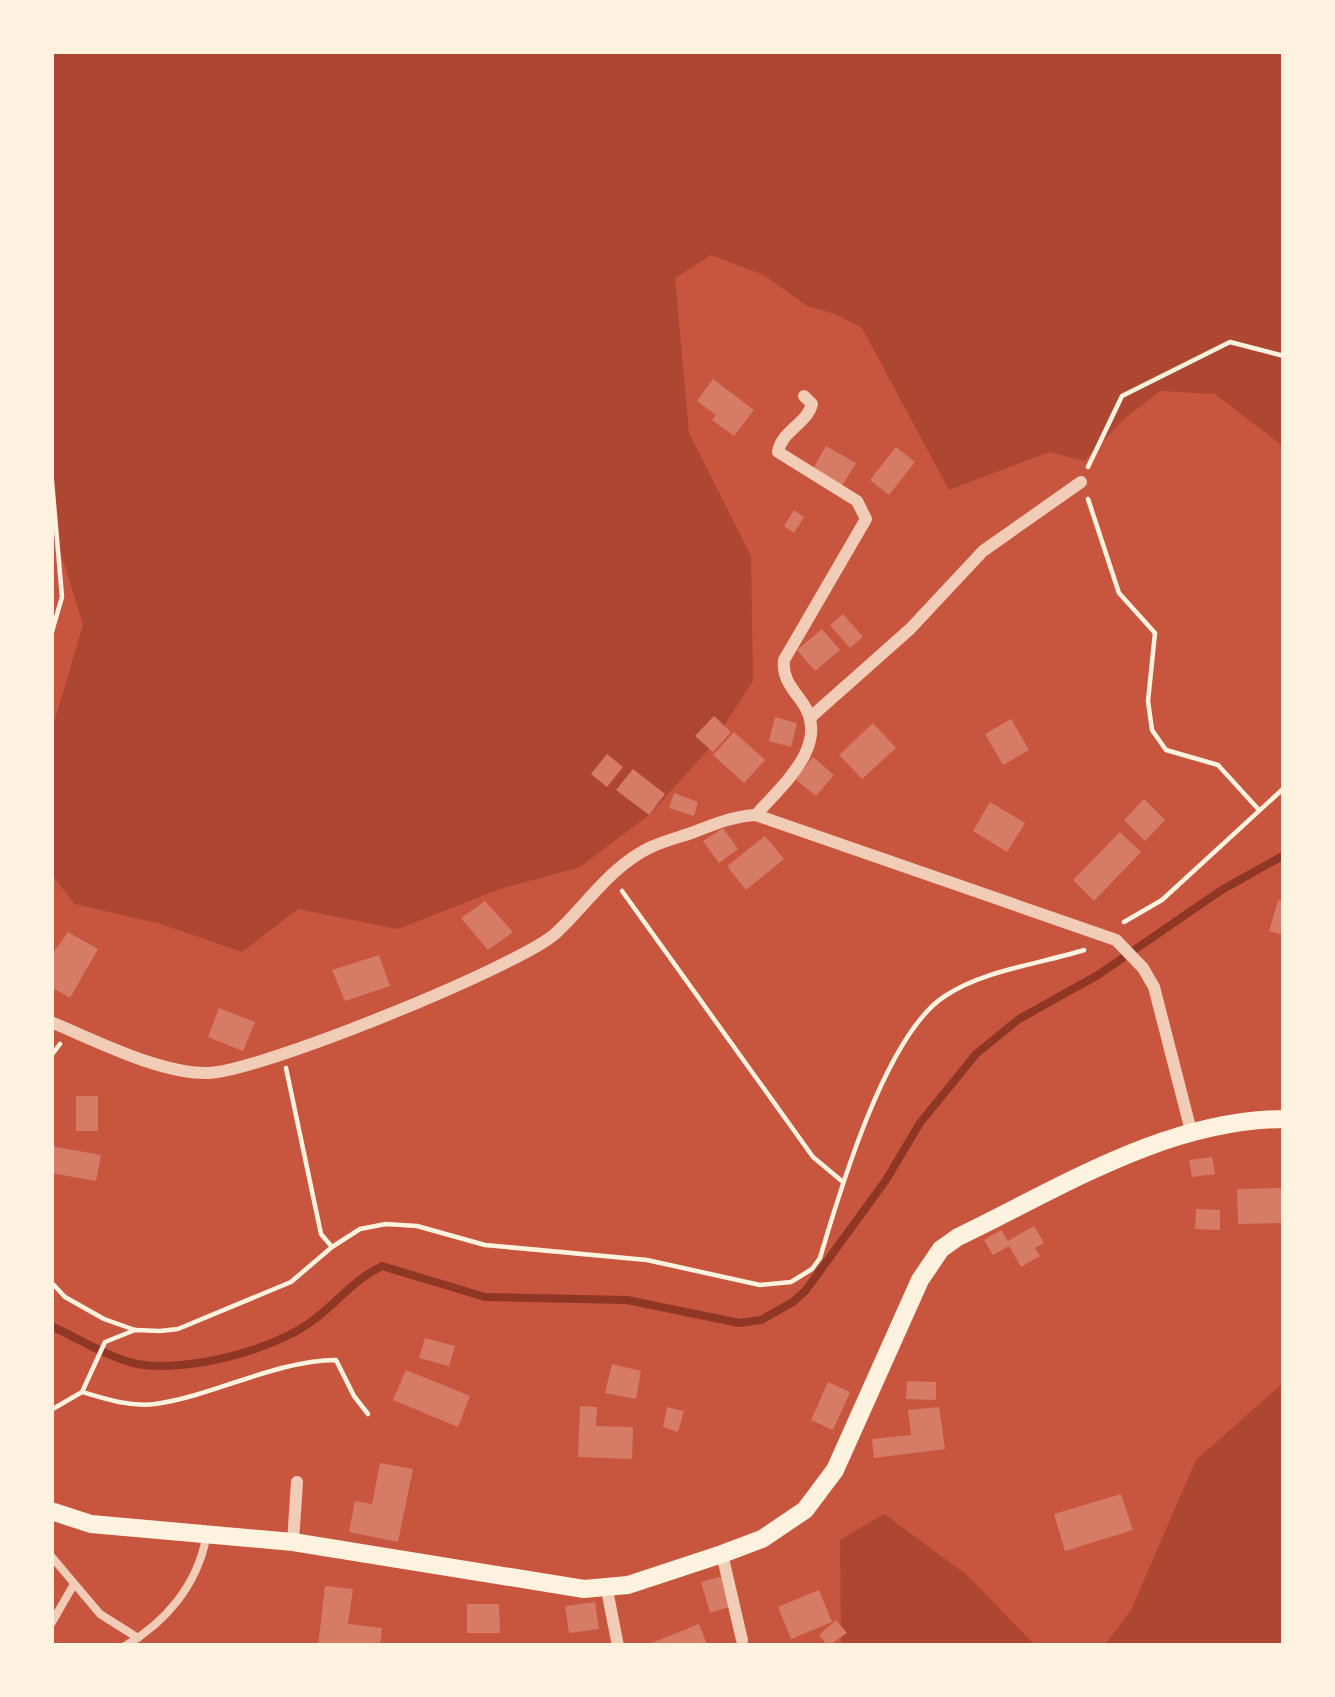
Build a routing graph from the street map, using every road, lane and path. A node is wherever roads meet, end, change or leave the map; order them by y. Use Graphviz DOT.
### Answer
graph roads {
  1 [pos="1284,356"];
  2 [pos="804,396"];
  3 [pos="51,470"];
  4 [pos="1081,482"];
  5 [pos="51,635"];
  6 [pos="812,716"];
  7 [pos="1284,788"];
  8 [pos="1259,810"];
  9 [pos="756,815"];
  10 [pos="612,876"];
  11 [pos="1116,940"];
  12 [pos="51,1022"];
  13 [pos="283,1054"];
  14 [pos="1284,1119"];
  15 [pos="1191,1131"];
  16 [pos="843,1182"];
  17 [pos="332,1247"];
  18 [pos="51,1282"];
  19 [pos="135,1330"];
  20 [pos="82,1392"];
  21 [pos="51,1410"];
  22 [pos="368,1414"];
  23 [pos="297,1482"];
  24 [pos="51,1510"];
  25 [pos="207,1536"];
  26 [pos="293,1542"];
  27 [pos="722,1554"];
  28 [pos="51,1556"];
  29 [pos="74,1584"];
  30 [pos="607,1590"];
  31 [pos="51,1624"];
  32 [pos="138,1638"];
  33 [pos="742,1640"];
  34 [pos="124,1646"];
  35 [pos="618,1646"];
  1 -- 4 [label="path"];
  2 -- 6 [label="street"];
  3 -- 5 [label="path"];
  4 -- 6 [label="street"];
  4 -- 8 [label="path"];
  6 -- 9 [label="street"];
  7 -- 8 [label="path"];
  8 -- 11 [label="path"];
  9 -- 10 [label="street"];
  9 -- 11 [label="street"];
  10 -- 13 [label="street"];
  10 -- 16 [label="path"];
  11 -- 15 [label="street"];
  11 -- 16 [label="path"];
  12 -- 13 [label="street"];
  13 -- 17 [label="path"];
  14 -- 15 [label="main road"];
  15 -- 27 [label="main road"];
  16 -- 17 [label="path"];
  17 -- 19 [label="path"];
  18 -- 19 [label="path"];
  19 -- 20 [label="path"];
  20 -- 21 [label="path"];
  20 -- 22 [label="path"];
  23 -- 26 [label="street"];
  24 -- 25 [label="main road"];
  25 -- 26 [label="main road"];
  25 -- 32 [label="lane"];
  26 -- 30 [label="main road"];
  27 -- 30 [label="main road"];
  27 -- 33 [label="street"];
  28 -- 29 [label="lane"];
  29 -- 31 [label="lane"];
  29 -- 32 [label="lane"];
  30 -- 35 [label="street"];
  32 -- 34 [label="lane"];
}
